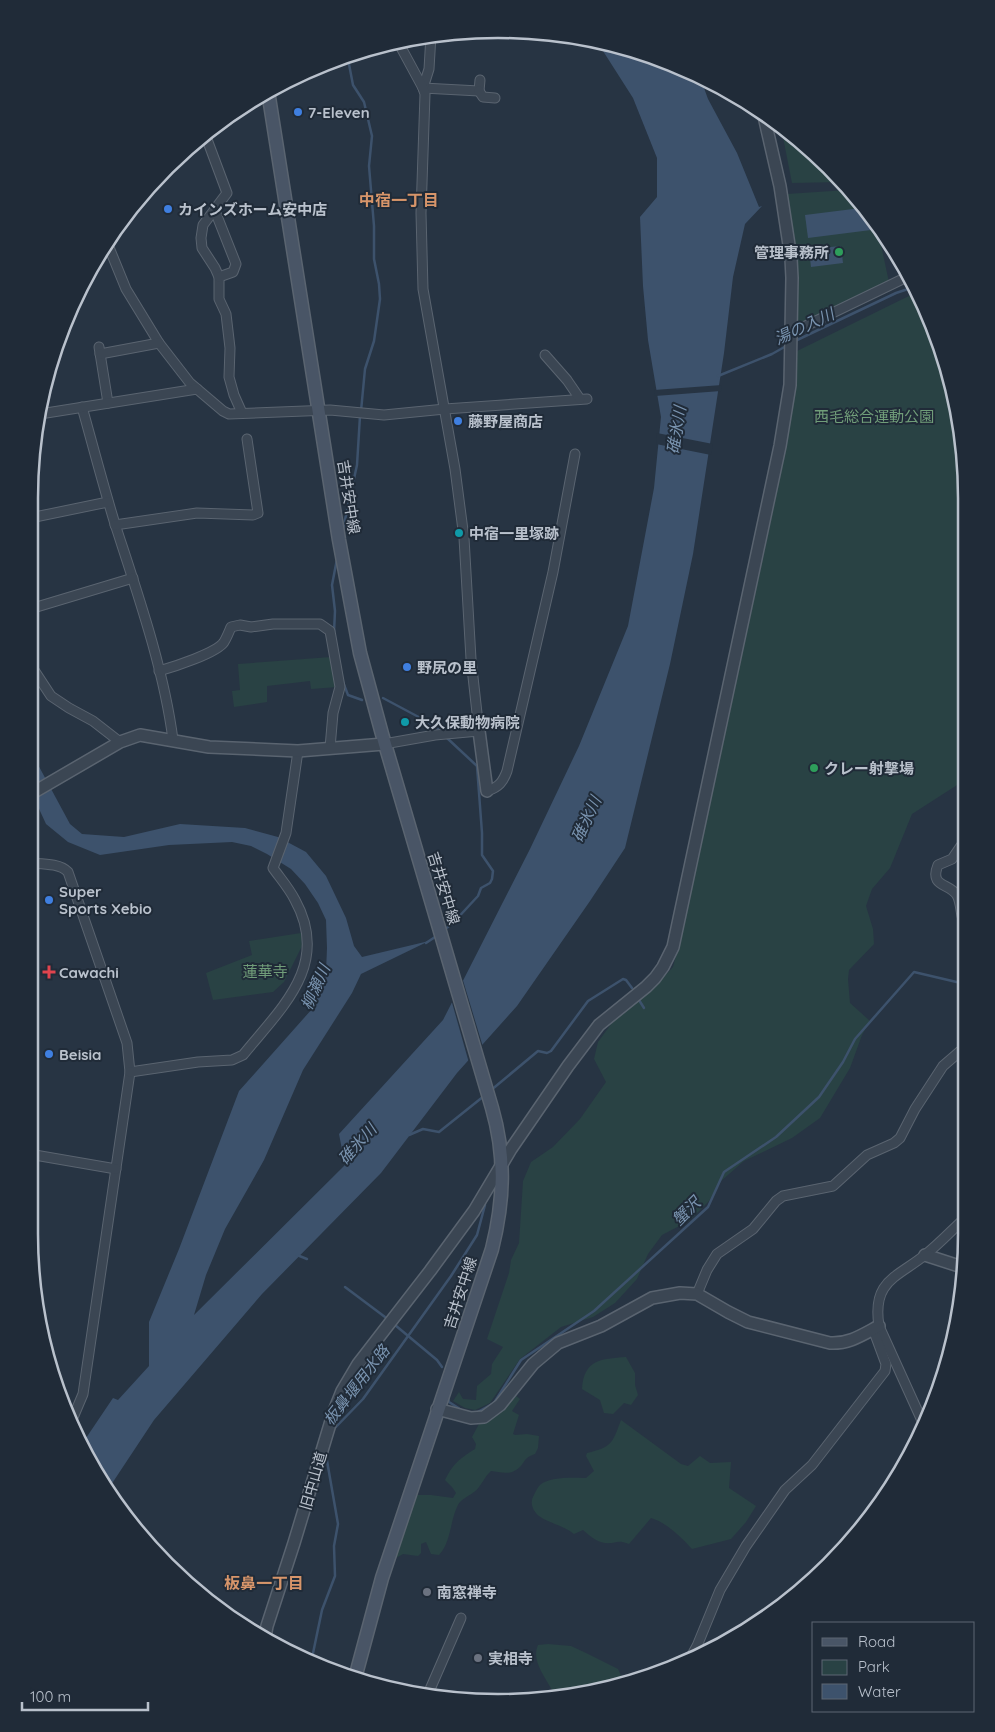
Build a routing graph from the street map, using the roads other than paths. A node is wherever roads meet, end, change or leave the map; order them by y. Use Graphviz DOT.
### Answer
graph roads {
  1 [pos="431,42"];
  2 [pos="401,48"];
  3 [pos="480,80"];
  4 [pos="424,88"];
  5 [pos="478,91"];
  6 [pos="269,98"];
  7 [pos="495,98"];
  8 [pos="766,124"];
  9 [pos="208,141"];
  10 [pos="215,211"];
  11 [pos="110,250"];
  12 [pos="219,277"];
  13 [pos="902,280"];
  14 [pos="792,340"];
  15 [pos="159,343"];
  16 [pos="544,355"];
  17 [pos="197,389"];
  18 [pos="108,403"];
  19 [pos="82,407"];
  20 [pos="445,409"];
  21 [pos="319,410"];
  22 [pos="45,413"];
  23 [pos="242,413"];
  24 [pos="246,439"];
  25 [pos="576,454"];
  26 [pos="108,502"];
  27 [pos="38,516"];
  28 [pos="115,525"];
  29 [pos="133,578"];
  30 [pos="38,607"];
  31 [pos="159,670"];
  32 [pos="38,676"];
  33 [pos="479,731"];
  34 [pos="173,740"];
  35 [pos="120,742"];
  36 [pos="384,744"];
  37 [pos="330,748"];
  38 [pos="298,751"];
  39 [pos="38,790"];
  40 [pos="488,791"];
  41 [pos="958,850"];
  42 [pos="38,864"];
  43 [pos="958,897"];
  44 [pos="958,1053"];
  45 [pos="130,1072"];
  46 [pos="38,1156"];
  47 [pos="503,1163"];
  48 [pos="116,1169"];
  49 [pos="958,1224"];
  50 [pos="925,1255"];
  51 [pos="957,1265"];
  52 [pos="697,1294"];
  53 [pos="876,1327"];
  54 [pos="438,1409"];
  55 [pos="74,1414"];
  56 [pos="920,1416"];
  57 [pos="462,1618"];
  58 [pos="266,1632"];
  59 [pos="695,1650"];
  60 [pos="357,1672"];
  61 [pos="430,1690"];
  1 -- 4 [label="street"];
  2 -- 4 [label="street"];
  3 -- 5 [label="street"];
  4 -- 5 [label="street"];
  4 -- 20 [label="street"];
  5 -- 7 [label="street"];
  6 -- 21 [label="main road, 吉井安中線"];
  8 -- 14 [label="street, 旧中山道"];
  9 -- 10 [label="street"];
  10 -- 12 [label="street"];
  10 -- 12 [label="street"];
  11 -- 15 [label="street"];
  12 -- 23 [label="street"];
  13 -- 14 [label="street"];
  14 -- 47 [label="street, 旧中山道"];
  15 -- 17 [label="street"];
  15 -- 18 [label="street"];
  16 -- 20 [label="street"];
  17 -- 18 [label="street"];
  17 -- 23 [label="street"];
  18 -- 19 [label="street"];
  19 -- 22 [label="street"];
  19 -- 26 [label="street"];
  20 -- 21 [label="street"];
  20 -- 33 [label="street"];
  21 -- 23 [label="street"];
  21 -- 36 [label="main road, 吉井安中線"];
  24 -- 28 [label="street"];
  25 -- 40 [label="street"];
  26 -- 27 [label="street"];
  26 -- 28 [label="street"];
  28 -- 29 [label="street"];
  29 -- 30 [label="street"];
  29 -- 31 [label="street"];
  31 -- 34 [label="street"];
  31 -- 37 [label="street"];
  32 -- 35 [label="street"];
  33 -- 36 [label="street"];
  33 -- 40 [label="street"];
  34 -- 35 [label="street"];
  34 -- 38 [label="street"];
  35 -- 39 [label="street"];
  36 -- 37 [label="street"];
  36 -- 47 [label="main road, 吉井安中線"];
  37 -- 38 [label="street"];
  38 -- 45 [label="street"];
  41 -- 43 [label="street"];
  42 -- 45 [label="street"];
  44 -- 52 [label="street"];
  45 -- 48 [label="street"];
  46 -- 48 [label="street"];
  47 -- 54 [label="main road, 吉井安中線"];
  47 -- 58 [label="street, 旧中山道"];
  48 -- 55 [label="street"];
  49 -- 50 [label="street"];
  50 -- 51 [label="street"];
  50 -- 53 [label="street"];
  52 -- 53 [label="street"];
  52 -- 54 [label="street"];
  53 -- 56 [label="street"];
  53 -- 59 [label="street"];
  54 -- 60 [label="main road, 吉井安中線"];
  57 -- 61 [label="street"];
}
